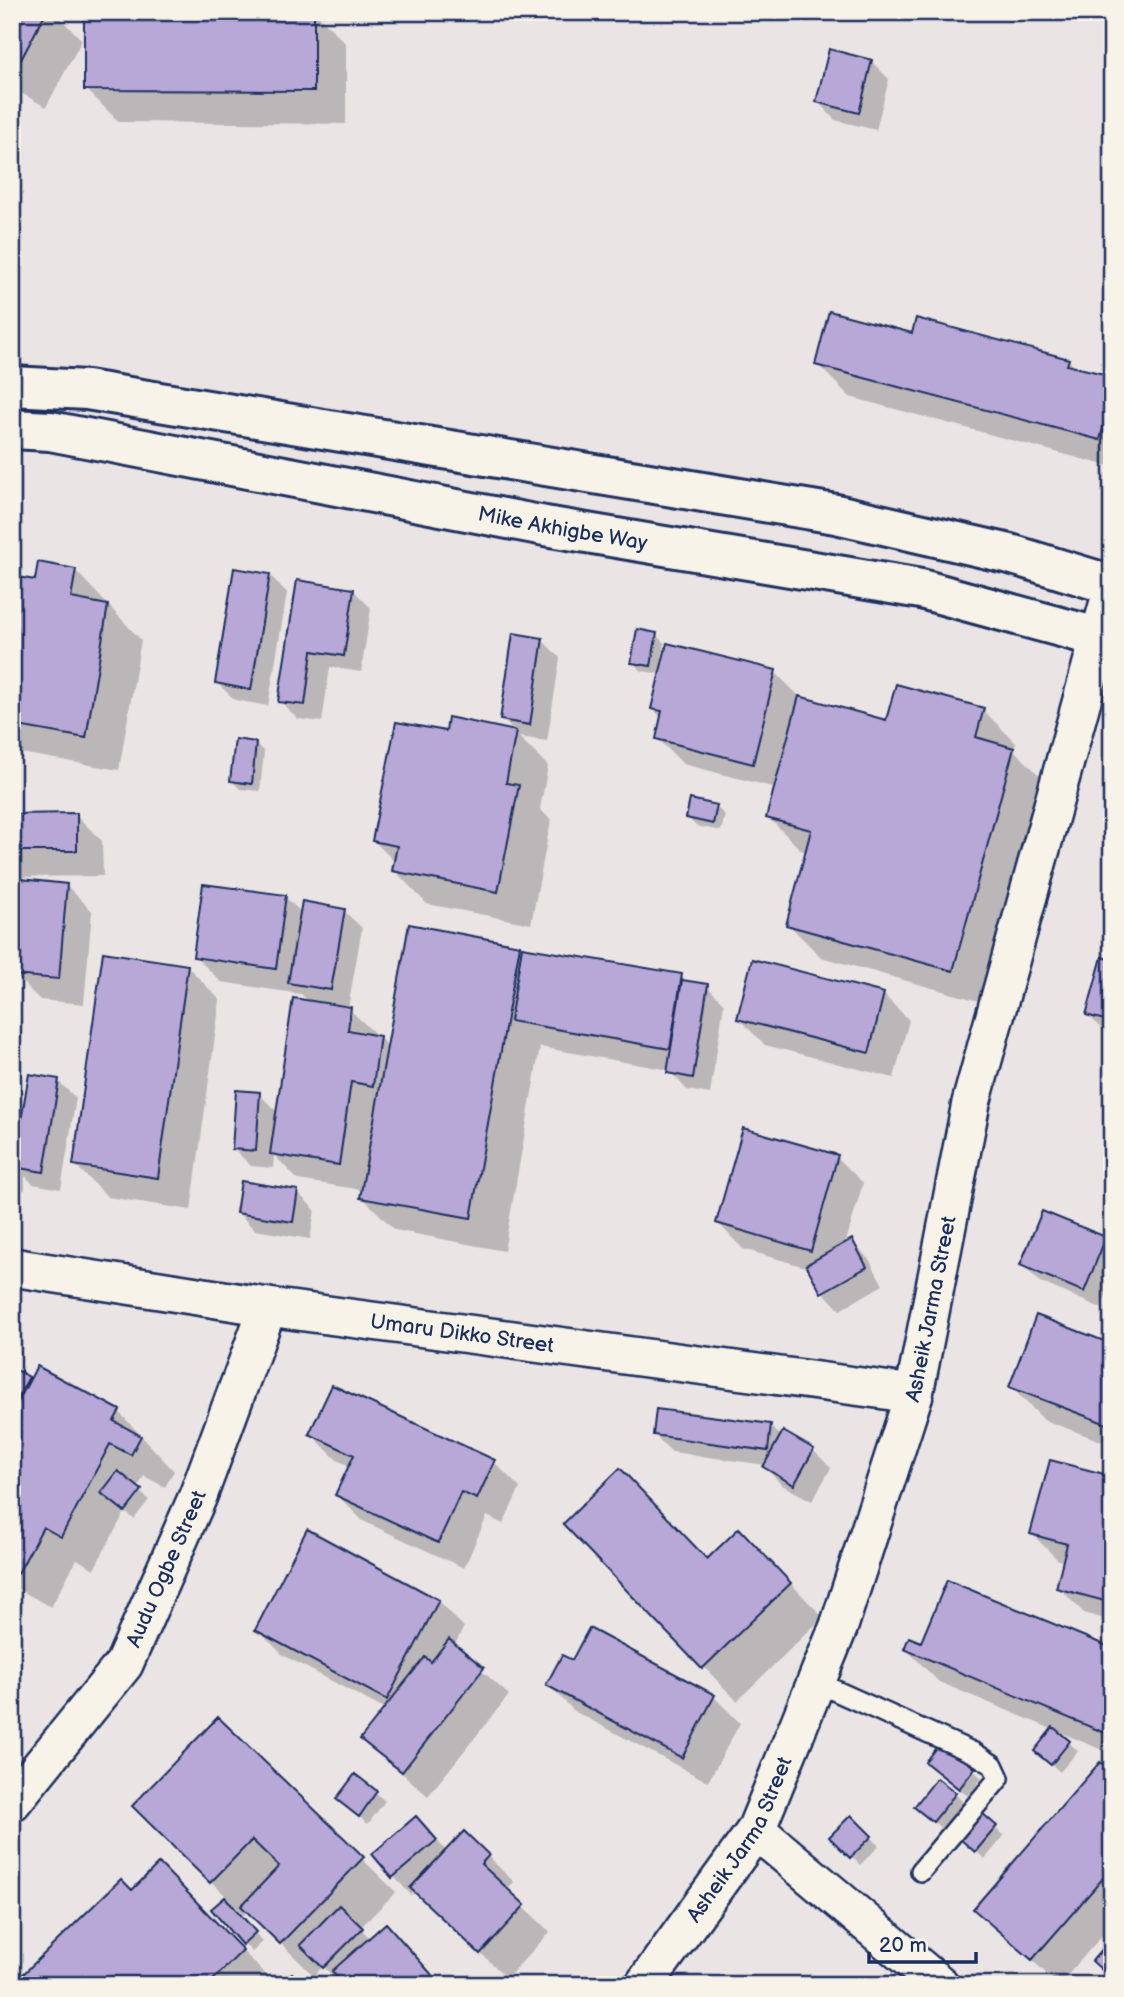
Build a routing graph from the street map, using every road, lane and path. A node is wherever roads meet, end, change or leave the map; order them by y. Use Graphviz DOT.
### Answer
graph roads {
  1 [pos="12,386"];
  2 [pos="12,429"];
  3 [pos="1112,585"];
  4 [pos="1112,591"];
  5 [pos="1105,638"];
  6 [pos="12,1267"];
  7 [pos="268,1307"];
  8 [pos="914,1394"];
  9 [pos="816,1682"];
  10 [pos="12,1802"];
  11 [pos="756,1830"];
  12 [pos="921,1871"];
  13 [pos="644,1985"];
  14 [pos="940,1985"];
  1 -- 3 [label="street"];
  2 -- 5 [label="street, Mike Akhigbe Way"];
  4 -- 5 [label="street, Asheik Jarma Street"];
  5 -- 8 [label="street, Asheik Jarma Street"];
  6 -- 7 [label="street, Umaru Dikko Street"];
  7 -- 8 [label="street, Umaru Dikko Street"];
  7 -- 10 [label="street, Audu Ogbe Street"];
  8 -- 9 [label="street, Asheik Jarma Street"];
  9 -- 11 [label="street, Asheik Jarma Street"];
  9 -- 12 [label="lane"];
  11 -- 13 [label="street, Asheik Jarma Street"];
  11 -- 14 [label="street"];
}
